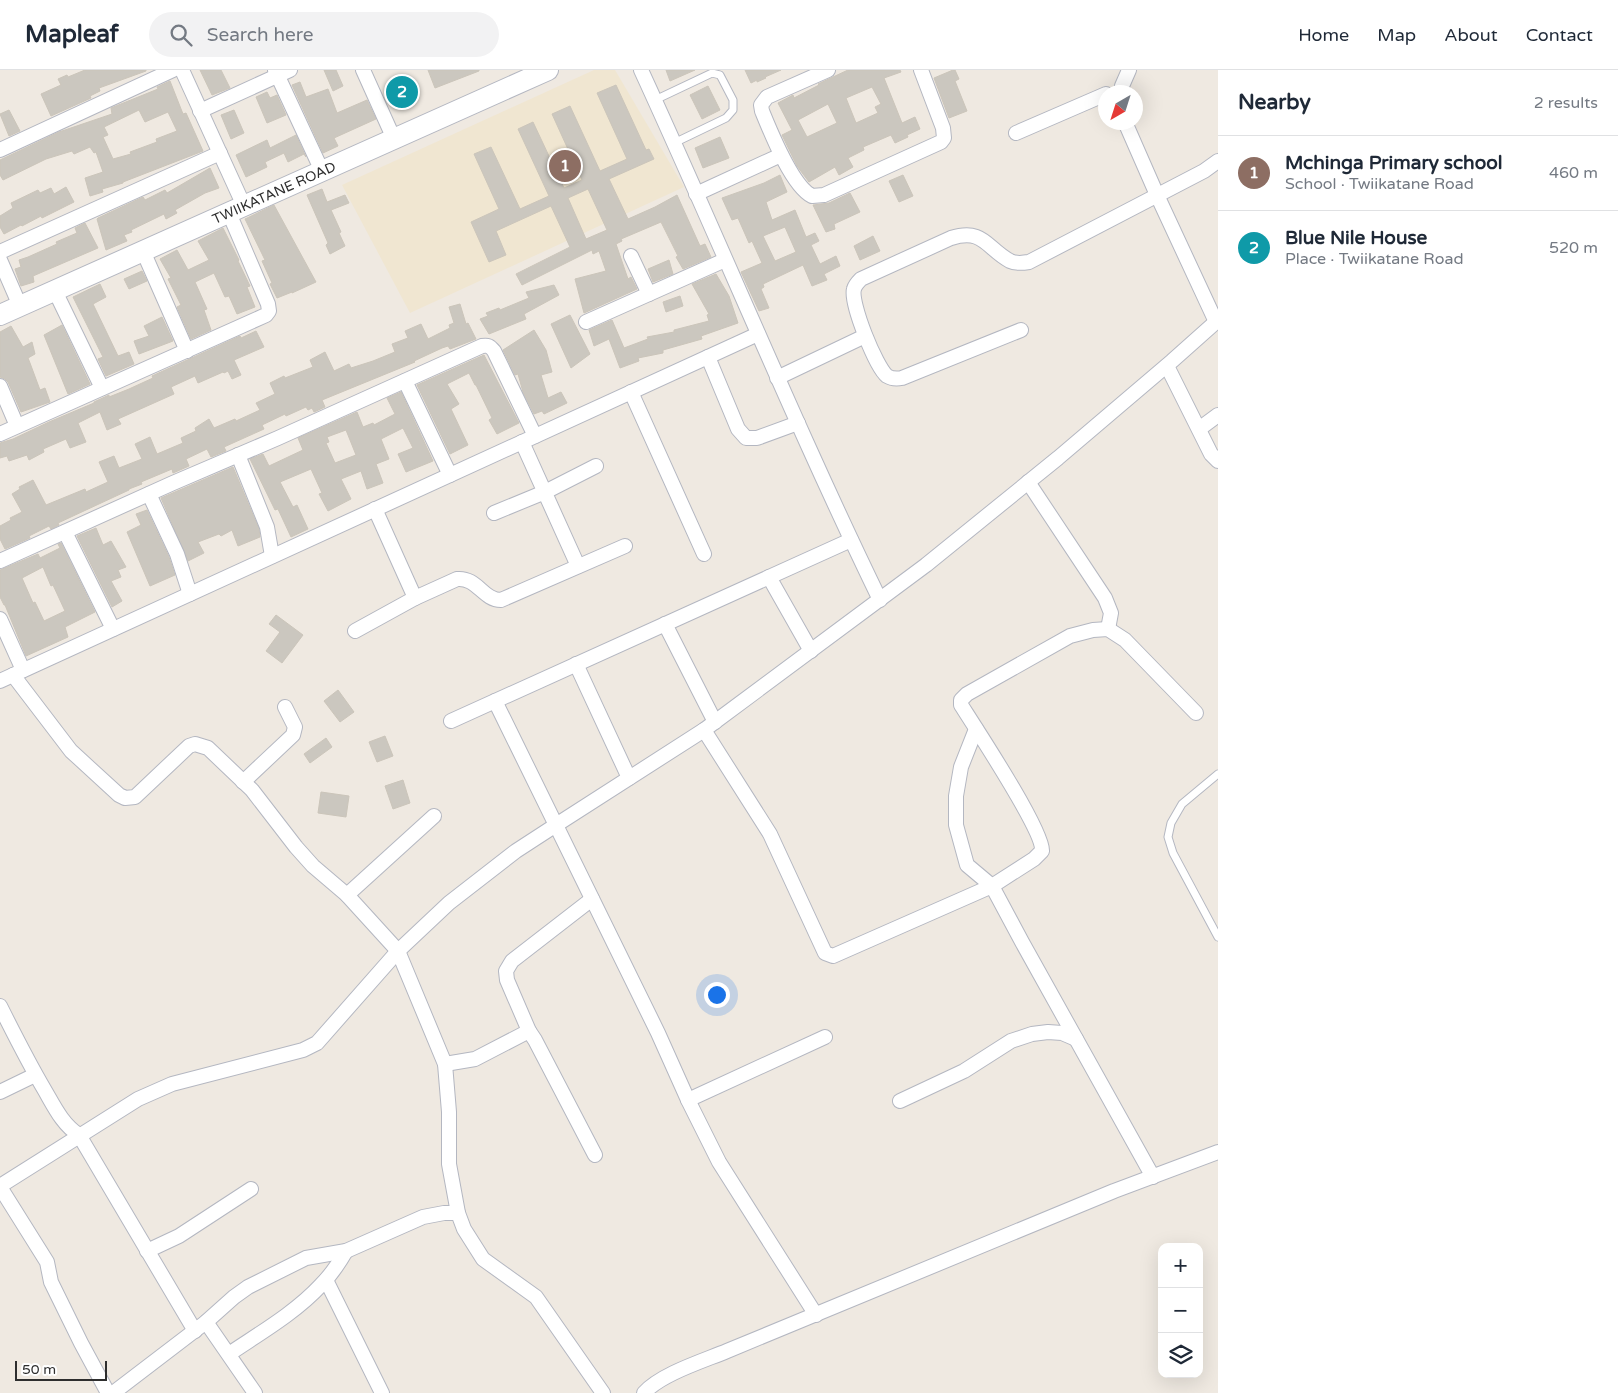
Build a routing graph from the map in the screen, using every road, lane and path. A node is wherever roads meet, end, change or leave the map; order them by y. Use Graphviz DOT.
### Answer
graph roads {
  1 [pos="173,70"];
  2 [pos="182,70"];
  3 [pos="363,70"];
  4 [pos="548,70"];
  5 [pos="641,70"];
  6 [pos="828,70"];
  7 [pos="921,70"];
  8 [pos="1130,70"];
  9 [pos="280,72"];
  10 [pos="1124,85"];
  11 [pos="1098,97"];
  12 [pos="655,100"];
  13 [pos="200,111"];
  14 [pos="1128,130"];
  15 [pos="1016,133"];
  16 [pos="394,139"];
  17 [pos="674,143"];
  18 [pos="0,150"];
  19 [pos="220,153"];
  20 [pos="782,155"];
  21 [pos="1218,161"];
  22 [pos="322,171"];
  23 [pos="696,194"];
  24 [pos="1156,195"];
  25 [pos="237,209"];
  26 [pos="143,251"];
  27 [pos="0,252"];
  28 [pos="631,256"];
  29 [pos="0,260"];
  30 [pos="725,260"];
  31 [pos="54,291"];
  32 [pos="649,294"];
  33 [pos="20,306"];
  34 [pos="0,315"];
  35 [pos="1217,321"];
  36 [pos="586,322"];
  37 [pos="1021,330"];
  38 [pos="758,334"];
  39 [pos="865,336"];
  40 [pos="187,351"];
  41 [pos="708,357"];
  42 [pos="1167,366"];
  43 [pos="777,378"];
  44 [pos="405,381"];
  45 [pos="0,386"];
  46 [pos="102,388"];
  47 [pos="631,392"];
  48 [pos="1218,415"];
  49 [pos="798,423"];
  50 [pos="17,426"];
  51 [pos="1199,429"];
  52 [pos="0,434"];
  53 [pos="535,436"];
  54 [pos="522,442"];
  55 [pos="238,455"];
  56 [pos="1218,461"];
  57 [pos="596,466"];
  58 [pos="450,475"];
  59 [pos="1028,482"];
  60 [pos="545,492"];
  61 [pos="149,494"];
  62 [pos="375,509"];
  63 [pos="494,513"];
  64 [pos="65,532"];
  65 [pos="851,540"];
  66 [pos="625,546"];
  67 [pos="704,554"];
  68 [pos="272,556"];
  69 [pos="0,561"];
  70 [pos="578,566"];
  71 [pos="769,577"];
  72 [pos="190,594"];
  73 [pos="415,598"];
  74 [pos="880,600"];
  75 [pos="0,619"];
  76 [pos="665,624"];
  77 [pos="113,629"];
  78 [pos="1108,629"];
  79 [pos="356,631"];
  80 [pos="811,651"];
  81 [pos="576,664"];
  82 [pos="18,673"];
  83 [pos="0,681"];
  84 [pos="495,701"];
  85 [pos="285,707"];
  86 [pos="1196,713"];
  87 [pos="451,721"];
  88 [pos="710,726"];
  89 [pos="976,728"];
  90 [pos="1218,774"];
  91 [pos="629,778"];
  92 [pos="243,782"];
  93 [pos="434,816"];
  94 [pos="556,825"];
  95 [pos="992,886"];
  96 [pos="346,895"];
  97 [pos="592,899"];
  98 [pos="1218,937"];
  99 [pos="398,951"];
  100 [pos="0,1006"];
  101 [pos="529,1031"];
  102 [pos="825,1037"];
  103 [pos="1076,1039"];
  104 [pos="445,1064"];
  105 [pos="35,1074"];
  106 [pos="0,1092"];
  107 [pos="688,1100"];
  108 [pos="900,1101"];
  109 [pos="79,1135"];
  110 [pos="1218,1152"];
  111 [pos="595,1155"];
  112 [pos="1154,1176"];
  113 [pos="0,1186"];
  114 [pos="251,1189"];
  115 [pos="458,1213"];
  116 [pos="147,1250"];
  117 [pos="346,1251"];
  118 [pos="326,1280"];
  119 [pos="816,1315"];
  120 [pos="206,1322"];
  121 [pos="195,1331"];
  122 [pos="228,1354"];
  123 [pos="108,1393"];
  124 [pos="113,1393"];
  125 [pos="256,1393"];
  126 [pos="382,1393"];
  127 [pos="603,1393"];
  128 [pos="644,1393"];
  1 -- 18 [label="street"];
  2 -- 13 [label="street"];
  3 -- 16 [label="street"];
  4 -- 16 [label="main road, TWIIKATANE ROAD"];
  5 -- 12 [label="street"];
  6 -- 20 [label="street"];
  7 -- 20 [label="street"];
  8 -- 10 [label="street"];
  9 -- 13 [label="street"];
  9 -- 22 [label="street"];
  11 -- 15 [label="street"];
  12 -- 17 [label="street"];
  12 -- 17 [label="lane"];
  13 -- 19 [label="street"];
  14 -- 24 [label="street"];
  16 -- 22 [label="main road, TWIIKATANE ROAD"];
  17 -- 23 [label="street"];
  19 -- 25 [label="street"];
  19 -- 27 [label="street"];
  20 -- 23 [label="street"];
  21 -- 24 [label="street"];
  22 -- 25 [label="main road, TWIIKATANE ROAD"];
  23 -- 30 [label="street"];
  24 -- 35 [label="street"];
  24 -- 39 [label="street"];
  25 -- 26 [label="main road, TWIIKATANE ROAD"];
  25 -- 40 [label="street"];
  26 -- 31 [label="main road, TWIIKATANE ROAD"];
  26 -- 40 [label="street"];
  28 -- 32 [label="street"];
  29 -- 33 [label="street"];
  30 -- 32 [label="street"];
  30 -- 38 [label="street"];
  31 -- 33 [label="main road, TWIIKATANE ROAD"];
  31 -- 46 [label="street"];
  32 -- 36 [label="street"];
  33 -- 34 [label="main road, TWIIKATANE ROAD"];
  35 -- 42 [label="street"];
  37 -- 39 [label="street"];
  38 -- 41 [label="street"];
  38 -- 43 [label="street"];
  39 -- 43 [label="street"];
  40 -- 46 [label="street"];
  41 -- 47 [label="street"];
  41 -- 49 [label="street"];
  42 -- 51 [label="street"];
  42 -- 59 [label="street"];
  43 -- 49 [label="street"];
  44 -- 53 [label="street"];
  44 -- 55 [label="street"];
  44 -- 58 [label="street"];
  45 -- 50 [label="street"];
  46 -- 50 [label="street"];
  47 -- 53 [label="street"];
  47 -- 67 [label="street"];
  48 -- 51 [label="street"];
  49 -- 65 [label="street"];
  50 -- 52 [label="street"];
  51 -- 56 [label="street"];
  53 -- 54 [label="street"];
  54 -- 58 [label="street"];
  54 -- 60 [label="street"];
  55 -- 61 [label="street"];
  55 -- 68 [label="street"];
  57 -- 60 [label="street"];
  58 -- 62 [label="street"];
  59 -- 74 [label="street"];
  59 -- 78 [label="street"];
  60 -- 63 [label="street"];
  60 -- 70 [label="street"];
  61 -- 64 [label="street"];
  61 -- 72 [label="street"];
  62 -- 68 [label="street"];
  62 -- 73 [label="street"];
  64 -- 69 [label="street"];
  64 -- 77 [label="street"];
  65 -- 71 [label="street"];
  65 -- 74 [label="street"];
  66 -- 70 [label="street"];
  68 -- 72 [label="street"];
  70 -- 73 [label="street"];
  71 -- 76 [label="street"];
  71 -- 80 [label="street"];
  72 -- 77 [label="street"];
  73 -- 79 [label="street"];
  74 -- 80 [label="street"];
  75 -- 82 [label="street"];
  76 -- 81 [label="street"];
  76 -- 88 [label="street"];
  77 -- 82 [label="street"];
  78 -- 86 [label="street"];
  78 -- 89 [label="street"];
  80 -- 88 [label="street"];
  81 -- 84 [label="street"];
  81 -- 91 [label="street"];
  82 -- 83 [label="street"];
  82 -- 92 [label="street"];
  84 -- 87 [label="street"];
  84 -- 94 [label="street"];
  85 -- 92 [label="street"];
  88 -- 91 [label="street"];
  88 -- 95 [label="street"];
  89 -- 95 [label="street"];
  89 -- 95 [label="street"];
  90 -- 98 [label="lane"];
  91 -- 94 [label="street"];
  92 -- 96 [label="street"];
  93 -- 96 [label="street"];
  94 -- 97 [label="street"];
  94 -- 99 [label="street"];
  95 -- 103 [label="street"];
  96 -- 99 [label="street"];
  97 -- 101 [label="street"];
  97 -- 107 [label="street"];
  99 -- 104 [label="street"];
  99 -- 109 [label="street"];
  100 -- 105 [label="street"];
  101 -- 104 [label="street"];
  101 -- 111 [label="street"];
  102 -- 107 [label="street"];
  103 -- 108 [label="street"];
  103 -- 112 [label="street"];
  104 -- 115 [label="street"];
  105 -- 106 [label="street"];
  105 -- 109 [label="street"];
  107 -- 119 [label="street"];
  109 -- 113 [label="street"];
  109 -- 116 [label="street"];
  110 -- 112 [label="street"];
  112 -- 119 [label="street"];
  113 -- 123 [label="street"];
  114 -- 116 [label="street"];
  115 -- 117 [label="street"];
  115 -- 127 [label="street"];
  116 -- 121 [label="street"];
  117 -- 118 [label="street"];
  117 -- 120 [label="street"];
  118 -- 122 [label="street"];
  118 -- 126 [label="street"];
  119 -- 128 [label="street"];
  120 -- 121 [label="street"];
  120 -- 122 [label="street"];
  121 -- 124 [label="street"];
  122 -- 125 [label="street"];
}
